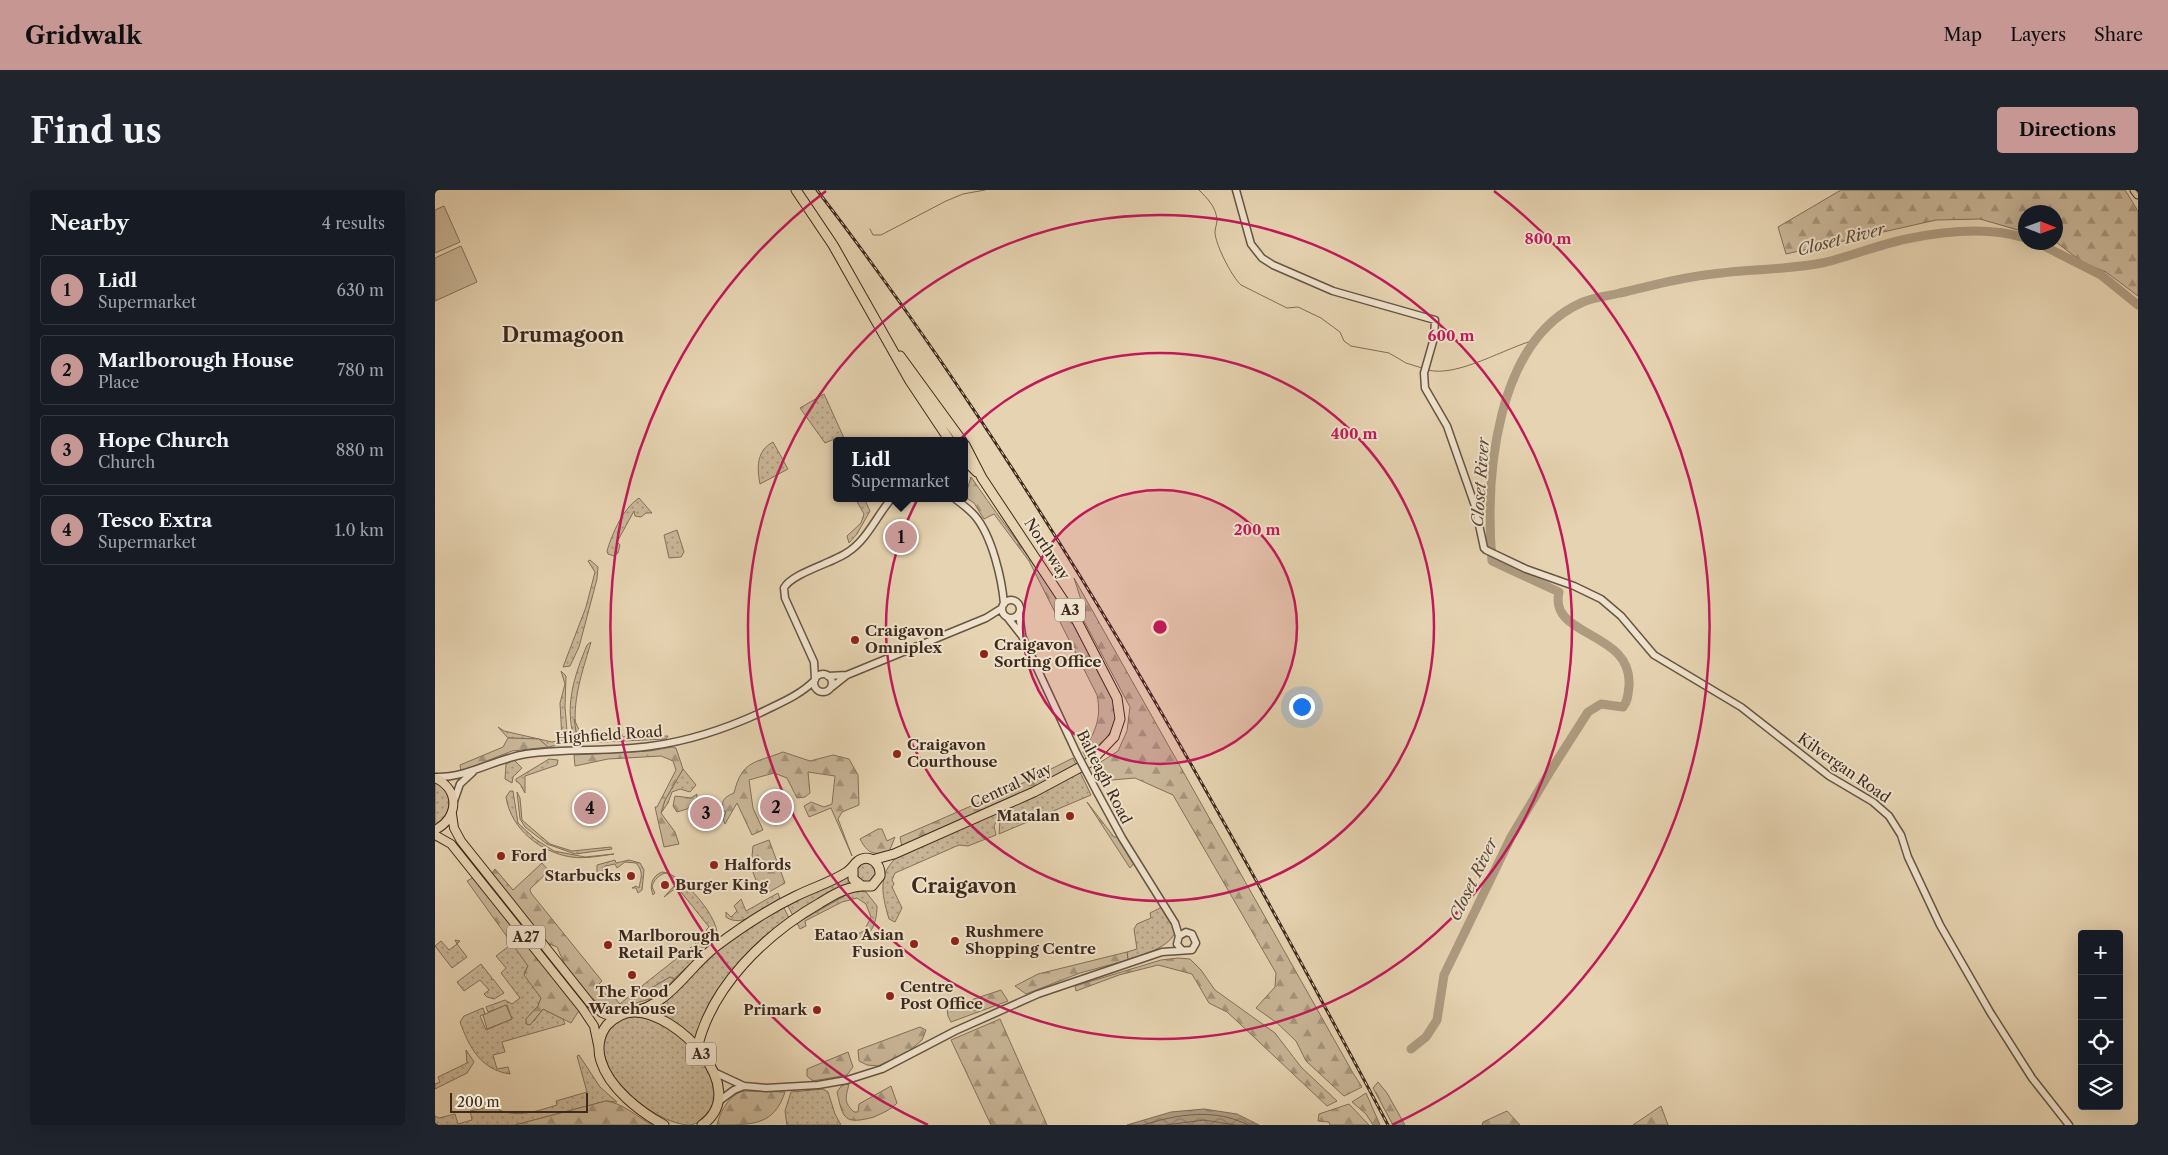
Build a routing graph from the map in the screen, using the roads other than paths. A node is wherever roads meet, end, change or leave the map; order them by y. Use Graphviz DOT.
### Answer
graph roads {
  1 [pos="796,190"];
  2 [pos="1236,190"];
  3 [pos="2135,190"];
  4 [pos="2138,194"];
  5 [pos="894,350"];
  6 [pos="945,437"];
  7 [pos="957,437"];
  8 [pos="968,454"];
  9 [pos="968,463"];
  10 [pos="982,478"];
  11 [pos="889,502"];
  12 [pos="960,502"];
  13 [pos="1001,582"];
  14 [pos="1015,601"];
  15 [pos="1004,611"];
  16 [pos="1019,614"];
  17 [pos="1022,636"];
  18 [pos="814,662"];
  19 [pos="847,674"];
  20 [pos="827,675"];
  21 [pos="815,679"];
  22 [pos="831,687"];
  23 [pos="819,692"];
  24 [pos="801,694"];
  25 [pos="1120,719"];
  26 [pos="473,772"];
  27 [pos="435,778"];
  28 [pos="454,802"];
  29 [pos="452,814"];
  30 [pos="435,830"];
  31 [pos="435,834"];
  32 [pos="894,854"];
  33 [pos="872,860"];
  34 [pos="853,868"];
  35 [pos="880,873"];
  36 [pos="862,886"];
  37 [pos="1175,923"];
  38 [pos="1186,932"];
  39 [pos="1178,938"];
  40 [pos="1181,949"];
  41 [pos="1163,952"];
  42 [pos="632,1012"];
  43 [pos="614,1018"];
  44 [pos="697,1050"];
  45 [pos="599,1052"];
  46 [pos="714,1072"];
  47 [pos="744,1086"];
  48 [pos="718,1105"];
  49 [pos="664,1125"];
  50 [pos="702,1125"];
  51 [pos="712,1125"];
  52 [pos="2069,1125"];
  1 -- 5 [label="highway, Northway / A3"];
  2 -- 52 [label="street, Kilvergan Road"];
  3 -- 4 [label="highway"];
  5 -- 6 [label="highway, Northway / A3"];
  5 -- 7 [label="highway, Northway / A3"];
  8 -- 10 [label="highway, Northway / A3"];
  9 -- 10 [label="highway, Northway / A3"];
  10 -- 25 [label="highway, Northway / A3"];
  11 -- 18 [label="street"];
  12 -- 13 [label="street"];
  13 -- 14 [label="street"];
  13 -- 15 [label="street"];
  14 -- 15 [label="street"];
  14 -- 16 [label="street"];
  15 -- 16 [label="street"];
  15 -- 17 [label="street, Balteagh Road"];
  15 -- 19 [label="street, Highfield Road"];
  16 -- 17 [label="street, Balteagh Road"];
  17 -- 37 [label="street, Balteagh Road, bridge"];
  18 -- 20 [label="street"];
  18 -- 21 [label="street"];
  19 -- 20 [label="street, Highfield Road"];
  19 -- 22 [label="street, Highfield Road"];
  20 -- 21 [label="street, Highfield Road"];
  20 -- 22 [label="street"];
  21 -- 23 [label="street"];
  21 -- 24 [label="street, Highfield Road"];
  22 -- 23 [label="street, Highfield Road"];
  23 -- 24 [label="street, Highfield Road"];
  24 -- 26 [label="street, Highfield Road"];
  25 -- 32 [label="highway, Central Way / A3"];
  26 -- 27 [label="street, Highfield Road"];
  26 -- 28 [label="street"];
  27 -- 28 [label="main road"];
  28 -- 29 [label="main road, A27"];
  29 -- 30 [label="main road"];
  29 -- 43 [label="main road, A27"];
  31 -- 45 [label="main road, A27"];
  32 -- 33 [label="highway, Central Way / A3"];
  32 -- 35 [label="highway, Central Way / A3"];
  33 -- 34 [label="highway, A3"];
  33 -- 35 [label="highway"];
  34 -- 36 [label="highway"];
  34 -- 42 [label="highway, A3"];
  35 -- 36 [label="highway, A3"];
  36 -- 44 [label="highway, A3"];
  37 -- 38 [label="street, Balteagh Road"];
  37 -- 39 [label="street, Balteagh Road"];
  38 -- 39 [label="street"];
  38 -- 40 [label="street"];
  39 -- 40 [label="street"];
  39 -- 41 [label="street"];
  40 -- 41 [label="street"];
  41 -- 47 [label="street"];
  42 -- 43 [label="highway, A3"];
  42 -- 44 [label="highway, A3"];
  43 -- 45 [label="highway"];
  44 -- 46 [label="highway, A3"];
  45 -- 49 [label="highway"];
  46 -- 47 [label="street"];
  46 -- 48 [label="highway, A3"];
  47 -- 48 [label="street"];
  48 -- 50 [label="highway"];
  48 -- 51 [label="highway, A3"];
}
